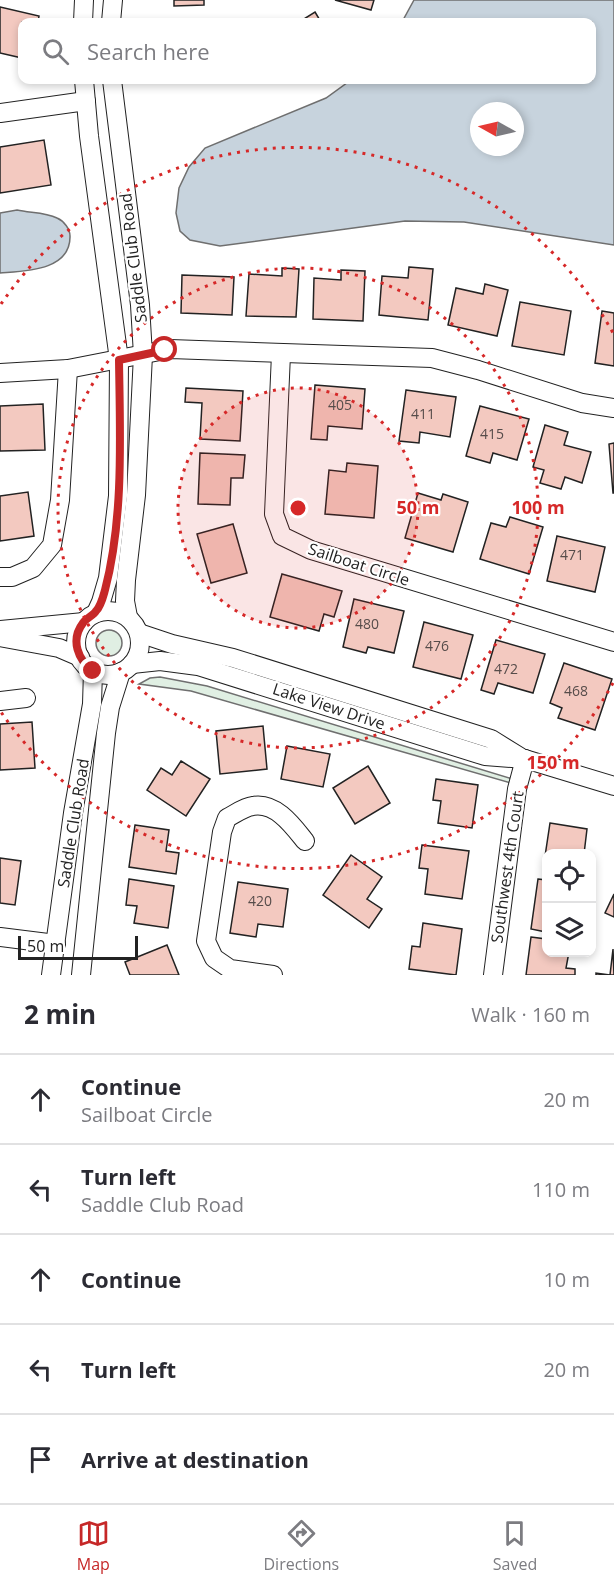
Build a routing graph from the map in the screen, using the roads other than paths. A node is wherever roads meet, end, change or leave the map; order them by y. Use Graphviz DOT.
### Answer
graph roads {
  1 [pos="84,0"];
  2 [pos="113,0"];
  3 [pos="83,18"];
  4 [pos="111,18"];
  5 [pos="84,84"];
  6 [pos="112,84"];
  7 [pos="86,101"];
  8 [pos="0,113"];
  9 [pos="281,354"];
  10 [pos="142,355"];
  11 [pos="119,360"];
  12 [pos="68,369"];
  13 [pos="0,373"];
  14 [pos="614,408"];
  15 [pos="0,577"];
  16 [pos="90,617"];
  17 [pos="128,617"];
  18 [pos="0,630"];
  19 [pos="139,633"];
  20 [pos="0,637"];
  21 [pos="614,642"];
  22 [pos="80,657"];
  23 [pos="127,668"];
  24 [pos="93,671"];
  25 [pos="26,698"];
  26 [pos="0,701"];
  27 [pos="525,759"];
  28 [pos="614,786"];
  29 [pos="305,841"];
  30 [pos="0,937"];
  31 [pos="56,944"];
  32 [pos="51,975"];
  33 [pos="81,975"];
  34 [pos="273,975"];
  35 [pos="493,975"];
  1 -- 3 [label="street"];
  2 -- 4 [label="street"];
  5 -- 7 [label="street, Saddle Club Road"];
  6 -- 10 [label="street, Saddle Club Road"];
  7 -- 8 [label="street"];
  7 -- 11 [label="street, Saddle Club Road"];
  9 -- 10 [label="street"];
  9 -- 14 [label="street"];
  9 -- 21 [label="street, Sailboat Circle"];
  10 -- 11 [label="street"];
  10 -- 17 [label="street, Saddle Club Road"];
  11 -- 12 [label="street"];
  11 -- 16 [label="street, Saddle Club Road"];
  12 -- 13 [label="street"];
  12 -- 15 [label="street"];
  16 -- 17 [label="street"];
  16 -- 18 [label="street"];
  16 -- 22 [label="street"];
  17 -- 19 [label="street"];
  19 -- 23 [label="street"];
  19 -- 27 [label="street, Lake View Drive"];
  20 -- 22 [label="street"];
  22 -- 24 [label="street"];
  23 -- 24 [label="street"];
  23 -- 27 [label="street, Lake View Drive"];
  23 -- 33 [label="street, Saddle Club Road"];
  24 -- 31 [label="street, Saddle Club Road"];
  25 -- 26 [label="street"];
  27 -- 28 [label="street, Lake View Drive"];
  27 -- 35 [label="street, Southwest 4th Court"];
  29 -- 34 [label="street"];
  30 -- 31 [label="street"];
  31 -- 32 [label="street, Saddle Club Road"];
}
